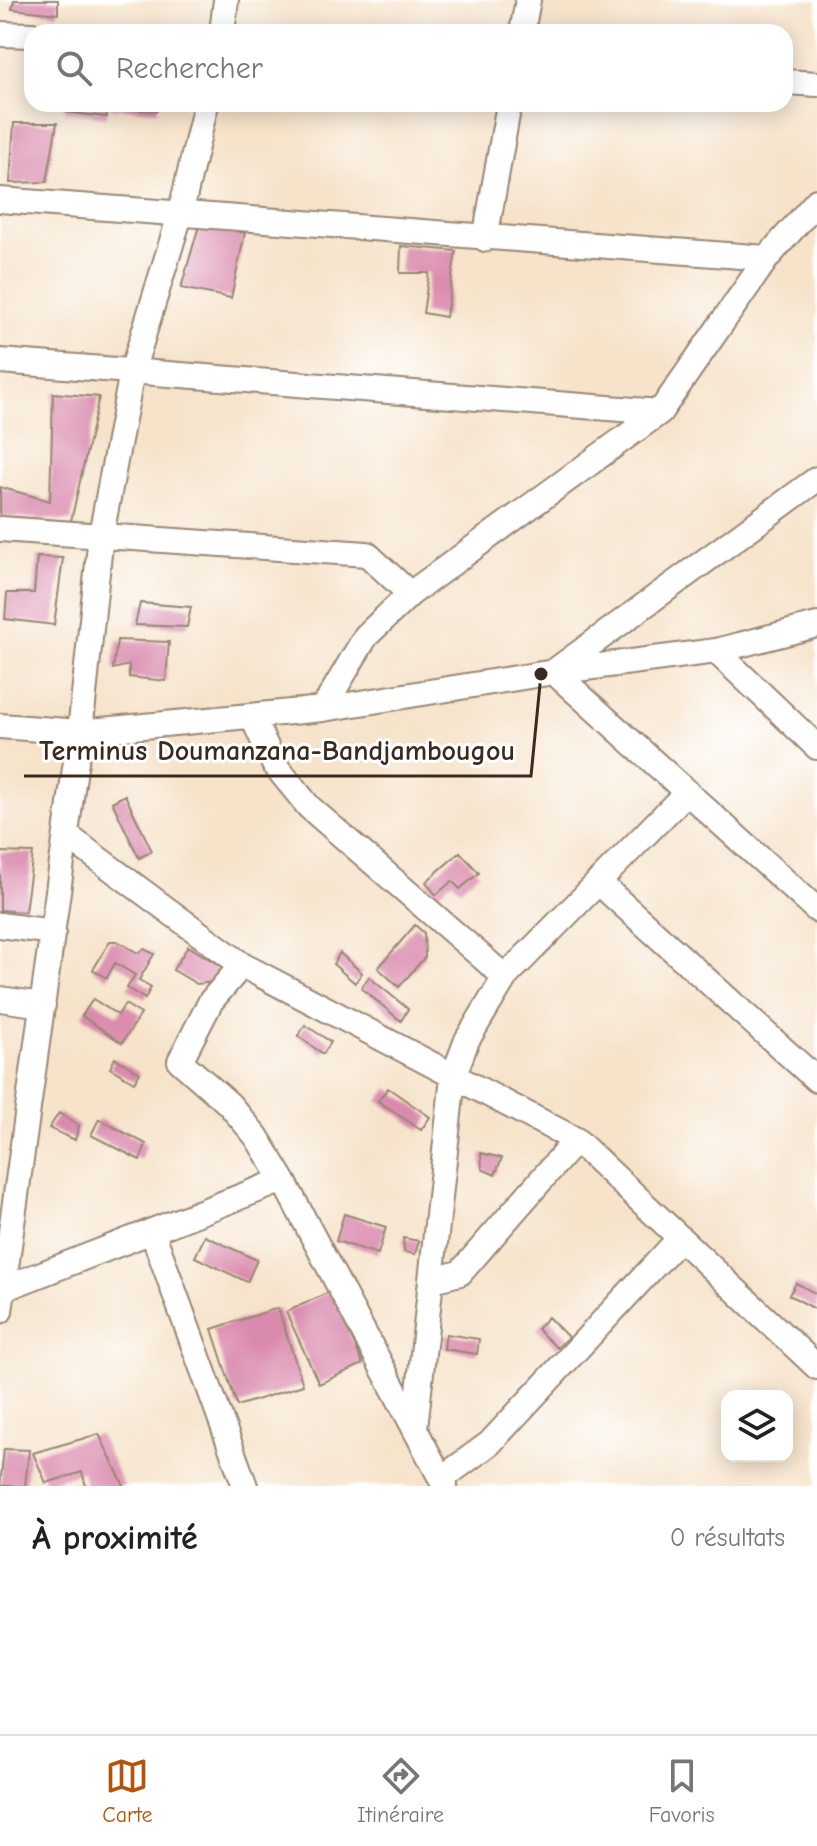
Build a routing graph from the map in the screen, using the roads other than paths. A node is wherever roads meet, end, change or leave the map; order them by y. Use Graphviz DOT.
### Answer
graph roads {
  1 [pos="226,0"];
  2 [pos="528,0"];
  3 [pos="223,24"];
  4 [pos="524,24"];
  5 [pos="0,34"];
  6 [pos="24,35"];
  7 [pos="793,82"];
  8 [pos="817,84"];
  9 [pos="204,112"];
  10 [pos="508,112"];
  11 [pos="0,200"];
  12 [pos="817,201"];
  13 [pos="180,215"];
  14 [pos="485,239"];
  15 [pos="767,258"];
  16 [pos="0,361"];
  17 [pos="132,372"];
  18 [pos="660,412"];
  19 [pos="817,479"];
  20 [pos="0,529"];
  21 [pos="101,535"];
  22 [pos="410,594"];
  23 [pos="817,625"];
  24 [pos="716,651"];
  25 [pos="554,672"];
  26 [pos="323,709"];
  27 [pos="252,716"];
  28 [pos="0,726"];
  29 [pos="80,732"];
  30 [pos="817,747"];
  31 [pos="687,792"];
  32 [pos="66,835"];
  33 [pos="598,882"];
  34 [pos="817,910"];
  35 [pos="0,925"];
  36 [pos="53,932"];
  37 [pos="242,965"];
  38 [pos="505,977"];
  39 [pos="0,999"];
  40 [pos="43,1005"];
  41 [pos="453,1077"];
  42 [pos="817,1080"];
  43 [pos="576,1140"];
  44 [pos="283,1180"];
  45 [pos="9,1187"];
  46 [pos="152,1231"];
  47 [pos="680,1238"];
  48 [pos="432,1280"];
  49 [pos="2,1300"];
  50 [pos="817,1367"];
  51 [pos="415,1428"];
  52 [pos="443,1482"];
  53 [pos="245,1486"];
  1 -- 3 [label="street"];
  2 -- 4 [label="street"];
  5 -- 6 [label="street"];
  7 -- 8 [label="street"];
  9 -- 13 [label="street"];
  10 -- 14 [label="street"];
  11 -- 13 [label="street"];
  12 -- 15 [label="street"];
  13 -- 14 [label="street"];
  13 -- 17 [label="street"];
  14 -- 15 [label="street"];
  15 -- 18 [label="street"];
  16 -- 17 [label="street"];
  17 -- 18 [label="street"];
  17 -- 21 [label="street"];
  18 -- 22 [label="street"];
  19 -- 25 [label="street"];
  20 -- 21 [label="street"];
  21 -- 22 [label="street"];
  21 -- 29 [label="street"];
  22 -- 26 [label="street"];
  23 -- 24 [label="street"];
  24 -- 25 [label="street"];
  24 -- 30 [label="street"];
  25 -- 26 [label="street"];
  25 -- 31 [label="street"];
  26 -- 27 [label="street"];
  27 -- 29 [label="street"];
  27 -- 38 [label="street"];
  28 -- 29 [label="street"];
  29 -- 32 [label="street"];
  31 -- 33 [label="street"];
  31 -- 34 [label="street"];
  32 -- 36 [label="street"];
  32 -- 37 [label="street"];
  33 -- 38 [label="street"];
  33 -- 42 [label="street"];
  35 -- 36 [label="street"];
  36 -- 40 [label="street"];
  37 -- 41 [label="street"];
  37 -- 44 [label="street"];
  38 -- 41 [label="street"];
  39 -- 40 [label="street"];
  40 -- 45 [label="street"];
  41 -- 43 [label="street"];
  41 -- 48 [label="street"];
  43 -- 47 [label="street"];
  43 -- 48 [label="street"];
  44 -- 46 [label="street"];
  44 -- 51 [label="street"];
  45 -- 49 [label="street"];
  46 -- 49 [label="street"];
  46 -- 53 [label="street"];
  47 -- 50 [label="street"];
  47 -- 52 [label="street"];
  48 -- 51 [label="street"];
  51 -- 52 [label="street"];
}
